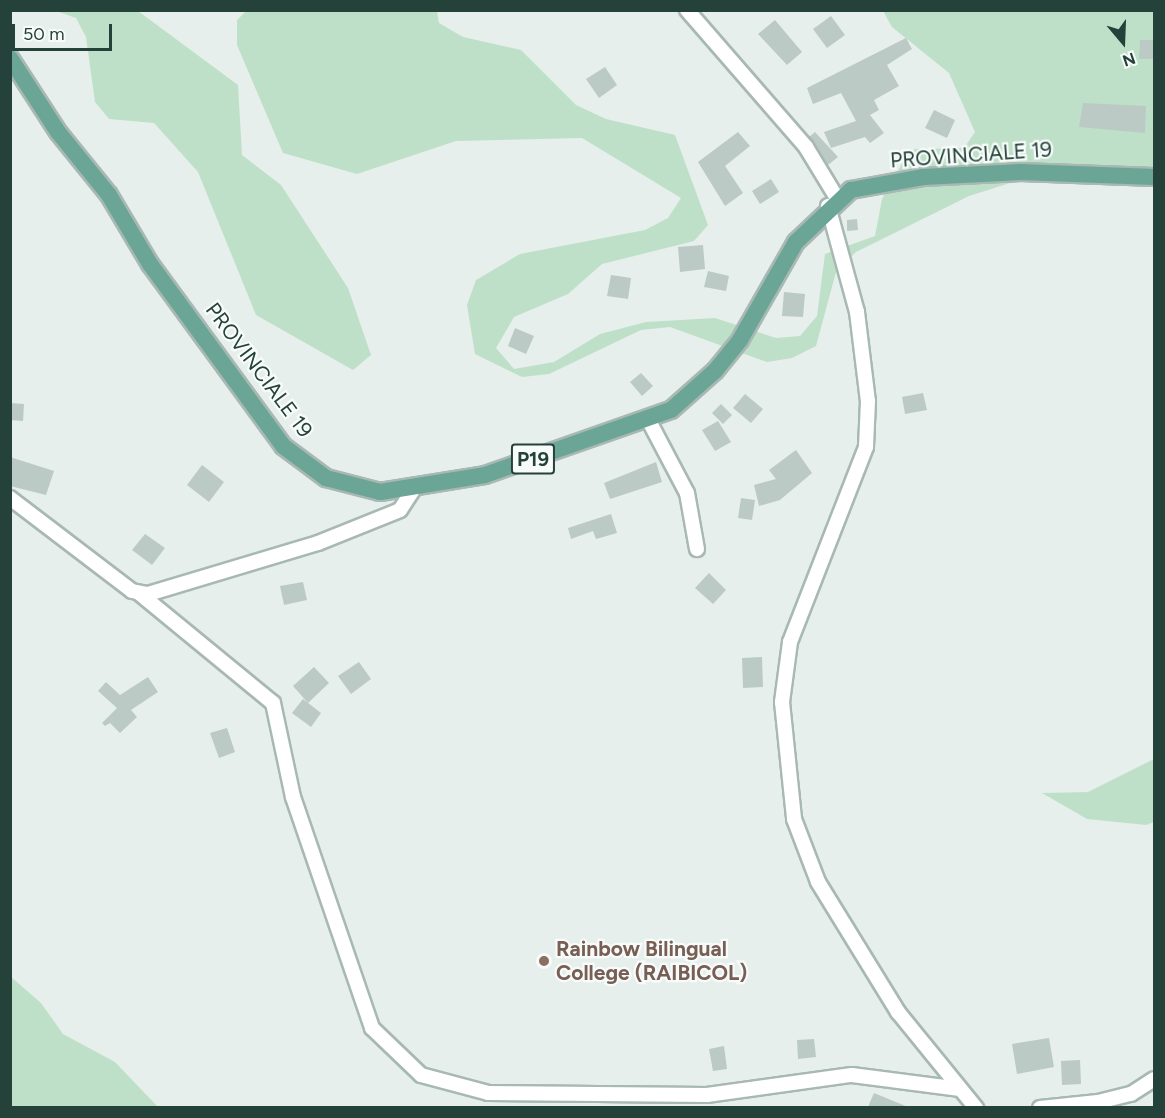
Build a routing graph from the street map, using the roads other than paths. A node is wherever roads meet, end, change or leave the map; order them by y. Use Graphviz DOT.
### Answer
graph roads {
  1 [pos="687,10"];
  2 [pos="10,58"];
  3 [pos="1155,177"];
  4 [pos="833,202"];
  5 [pos="648,421"];
  6 [pos="413,490"];
  7 [pos="10,498"];
  8 [pos="697,549"];
  9 [pos="139,593"];
  10 [pos="1155,1079"];
  11 [pos="960,1089"];
  12 [pos="976,1107"];
  13 [pos="1040,1107"];
  1 -- 4 [label="street"];
  2 -- 6 [label="main road, PROVINCIALE 19 / P19"];
  3 -- 4 [label="main road, PROVINCIALE 19 / P19"];
  4 -- 5 [label="main road, PROVINCIALE 19 / P19"];
  4 -- 11 [label="street"];
  5 -- 6 [label="main road, PROVINCIALE 19 / P19"];
  5 -- 8 [label="street"];
  6 -- 9 [label="street"];
  7 -- 9 [label="street"];
  9 -- 11 [label="street"];
  10 -- 13 [label="street"];
  11 -- 12 [label="street"];
}
